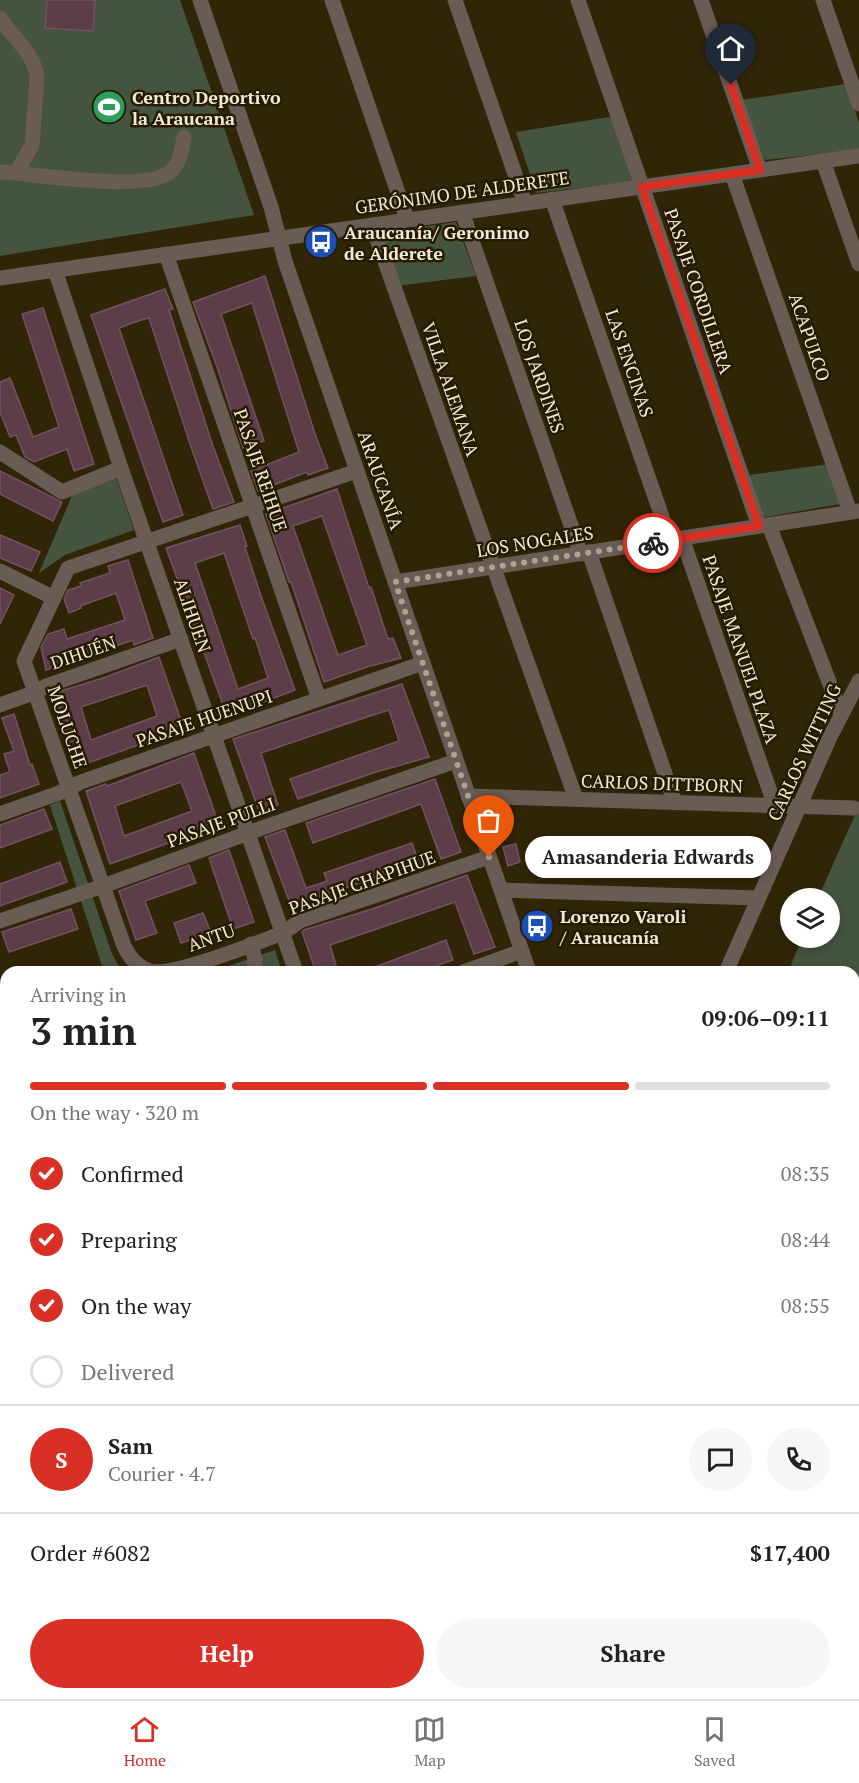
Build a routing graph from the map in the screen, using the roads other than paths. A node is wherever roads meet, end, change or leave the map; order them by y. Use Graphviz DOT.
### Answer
graph roads {
  1 [pos="200,0"];
  2 [pos="332,0"];
  3 [pos="455,0"];
  4 [pos="578,0"];
  5 [pos="701,0"];
  6 [pos="823,0"];
  7 [pos="0,18"];
  8 [pos="859,104"];
  9 [pos="184,137"];
  10 [pos="859,156"];
  11 [pos="823,161"];
  12 [pos="760,170"];
  13 [pos="0,172"];
  14 [pos="16,173"];
  15 [pos="732,174"];
  16 [pos="642,187"];
  17 [pos="552,199"];
  18 [pos="525,203"];
  19 [pos="462,212"];
  20 [pos="407,219"];
  21 [pos="372,225"];
  22 [pos="279,238"];
  23 [pos="166,254"];
  24 [pos="859,264"];
  25 [pos="55,270"];
  26 [pos="0,278"];
  27 [pos="0,452"];
  28 [pos="122,468"];
  29 [pos="357,471"];
  30 [pos="253,506"];
  31 [pos="854,511"];
  32 [pos="764,525"];
  33 [pos="676,539"];
  34 [pos="147,541"];
  35 [pos="585,553"];
  36 [pos="492,567"];
  37 [pos="0,571"];
  38 [pos="395,582"];
  39 [pos="54,598"];
  40 [pos="181,639"];
  41 [pos="423,663"];
  42 [pos="859,681"];
  43 [pos="36,692"];
  44 [pos="319,699"];
  45 [pos="0,705"];
  46 [pos="841,714"];
  47 [pos="214,736"];
  48 [pos="456,761"];
  49 [pos="69,788"];
  50 [pos="468,796"];
  51 [pos="576,799"];
  52 [pos="675,803"];
  53 [pos="775,806"];
  54 [pos="799,807"];
  55 [pos="854,808"];
  56 [pos="0,814"];
  57 [pos="248,833"];
  58 [pos="489,857"];
  59 [pos="103,886"];
  60 [pos="501,890"];
  61 [pos="758,898"];
  62 [pos="0,921"];
  63 [pos="283,933"];
  64 [pos="251,944"];
  65 [pos="522,951"];
  66 [pos="140,966"];
  67 [pos="188,966"];
  68 [pos="254,966"];
  69 [pos="294,966"];
  70 [pos="480,966"];
  71 [pos="527,966"];
  72 [pos="729,966"];
  1 -- 22 [label="street, ARAUCANÍA"];
  2 -- 20 [label="street"];
  3 -- 18 [label="street"];
  4 -- 16 [label="street, PASAJE CORDILLERA"];
  5 -- 12 [label="street"];
  6 -- 8 [label="street"];
  7 -- 14 [label="street"];
  9 -- 14 [label="street"];
  10 -- 11 [label="street, GERÓNIMO DE ALDERETE"];
  11 -- 12 [label="street, GERÓNIMO DE ALDERETE"];
  11 -- 24 [label="street"];
  12 -- 15 [label="street, GERÓNIMO DE ALDERETE"];
  13 -- 14 [label="street"];
  15 -- 16 [label="street, GERÓNIMO DE ALDERETE"];
  15 -- 31 [label="street, ACAPULCO"];
  16 -- 17 [label="street, GERÓNIMO DE ALDERETE"];
  16 -- 32 [label="street, PASAJE CORDILLERA"];
  17 -- 18 [label="street, GERÓNIMO DE ALDERETE"];
  17 -- 33 [label="street, LAS ENCINAS"];
  18 -- 19 [label="street, GERÓNIMO DE ALDERETE"];
  19 -- 20 [label="street, GERÓNIMO DE ALDERETE"];
  19 -- 35 [label="street, LOS JARDINES"];
  20 -- 21 [label="street, GERÓNIMO DE ALDERETE"];
  21 -- 22 [label="street, GERÓNIMO DE ALDERETE"];
  21 -- 36 [label="street, VILLA ALEMANA"];
  22 -- 23 [label="street, GERÓNIMO DE ALDERETE"];
  22 -- 29 [label="street, ARAUCANÍA"];
  23 -- 25 [label="street, GERÓNIMO DE ALDERETE"];
  23 -- 30 [label="street, PASAJE REIHUE"];
  25 -- 26 [label="street, GERÓNIMO DE ALDERETE"];
  25 -- 28 [label="street, ALIHUEN"];
  27 -- 28 [label="street"];
  28 -- 34 [label="street, ALIHUEN"];
  29 -- 30 [label="street, MOLUCHE"];
  29 -- 38 [label="street, ARAUCANÍA"];
  30 -- 34 [label="street, MOLUCHE"];
  30 -- 44 [label="street, PASAJE REIHUE"];
  31 -- 32 [label="street, LOS NOGALES"];
  32 -- 33 [label="street, LOS NOGALES"];
  32 -- 46 [label="street, PASAJE CORDILLERA"];
  33 -- 35 [label="street, LOS NOGALES"];
  33 -- 53 [label="street, PASAJE MANUEL PLAZA"];
  34 -- 39 [label="street, MOLUCHE"];
  34 -- 40 [label="street, ALIHUEN"];
  35 -- 36 [label="street, LOS NOGALES"];
  35 -- 52 [label="street, LOS JARDINES"];
  36 -- 38 [label="street, LOS NOGALES"];
  36 -- 51 [label="street, VILLA ALEMANA"];
  37 -- 39 [label="street"];
  38 -- 41 [label="street, ARAUCANÍA"];
  39 -- 43 [label="street, MOLUCHE"];
  40 -- 43 [label="street, DIHUÉN"];
  40 -- 47 [label="street, ALIHUEN"];
  41 -- 44 [label="street, PASAJE HUENUPI"];
  41 -- 48 [label="street, ARAUCANÍA"];
  42 -- 46 [label="street, CARLOS WITTING"];
  43 -- 45 [label="street, DIHUÉN"];
  43 -- 49 [label="street, MOLUCHE"];
  44 -- 47 [label="street, PASAJE HUENUPI"];
  46 -- 54 [label="street, CARLOS WITTING"];
  47 -- 49 [label="street, PASAJE HUENUPI"];
  47 -- 57 [label="street, ALIHUEN"];
  48 -- 50 [label="street, ARAUCANÍA"];
  48 -- 57 [label="street, PASAJE PULLI"];
  49 -- 56 [label="street, PASAJE HUENUPI"];
  49 -- 59 [label="street, MOLUCHE"];
  50 -- 51 [label="street, CARLOS DITTBORN"];
  50 -- 58 [label="street, ARAUCANÍA"];
  51 -- 52 [label="street, CARLOS DITTBORN"];
  52 -- 53 [label="street, CARLOS DITTBORN"];
  53 -- 54 [label="street, CARLOS DITTBORN"];
  54 -- 55 [label="street, CARLOS DITTBORN"];
  54 -- 61 [label="street, CARLOS WITTING"];
  57 -- 59 [label="street, PASAJE PULLI"];
  57 -- 63 [label="street, ALIHUEN"];
  58 -- 60 [label="street, ARAUCANÍA"];
  58 -- 63 [label="street, PASAJE CHAPIHUE"];
  59 -- 62 [label="street, PASAJE PULLI"];
  59 -- 66 [label="street, MOLUCHE"];
  60 -- 61 [label="street"];
  60 -- 65 [label="street, ARAUCANÍA"];
  61 -- 72 [label="street, CARLOS WITTING"];
  63 -- 64 [label="street, ANTU"];
  63 -- 69 [label="street, ALIHUEN"];
  64 -- 67 [label="street, ANTU"];
  64 -- 68 [label="street"];
  65 -- 70 [label="street"];
  65 -- 71 [label="street, ARAUCANÍA"];
}
